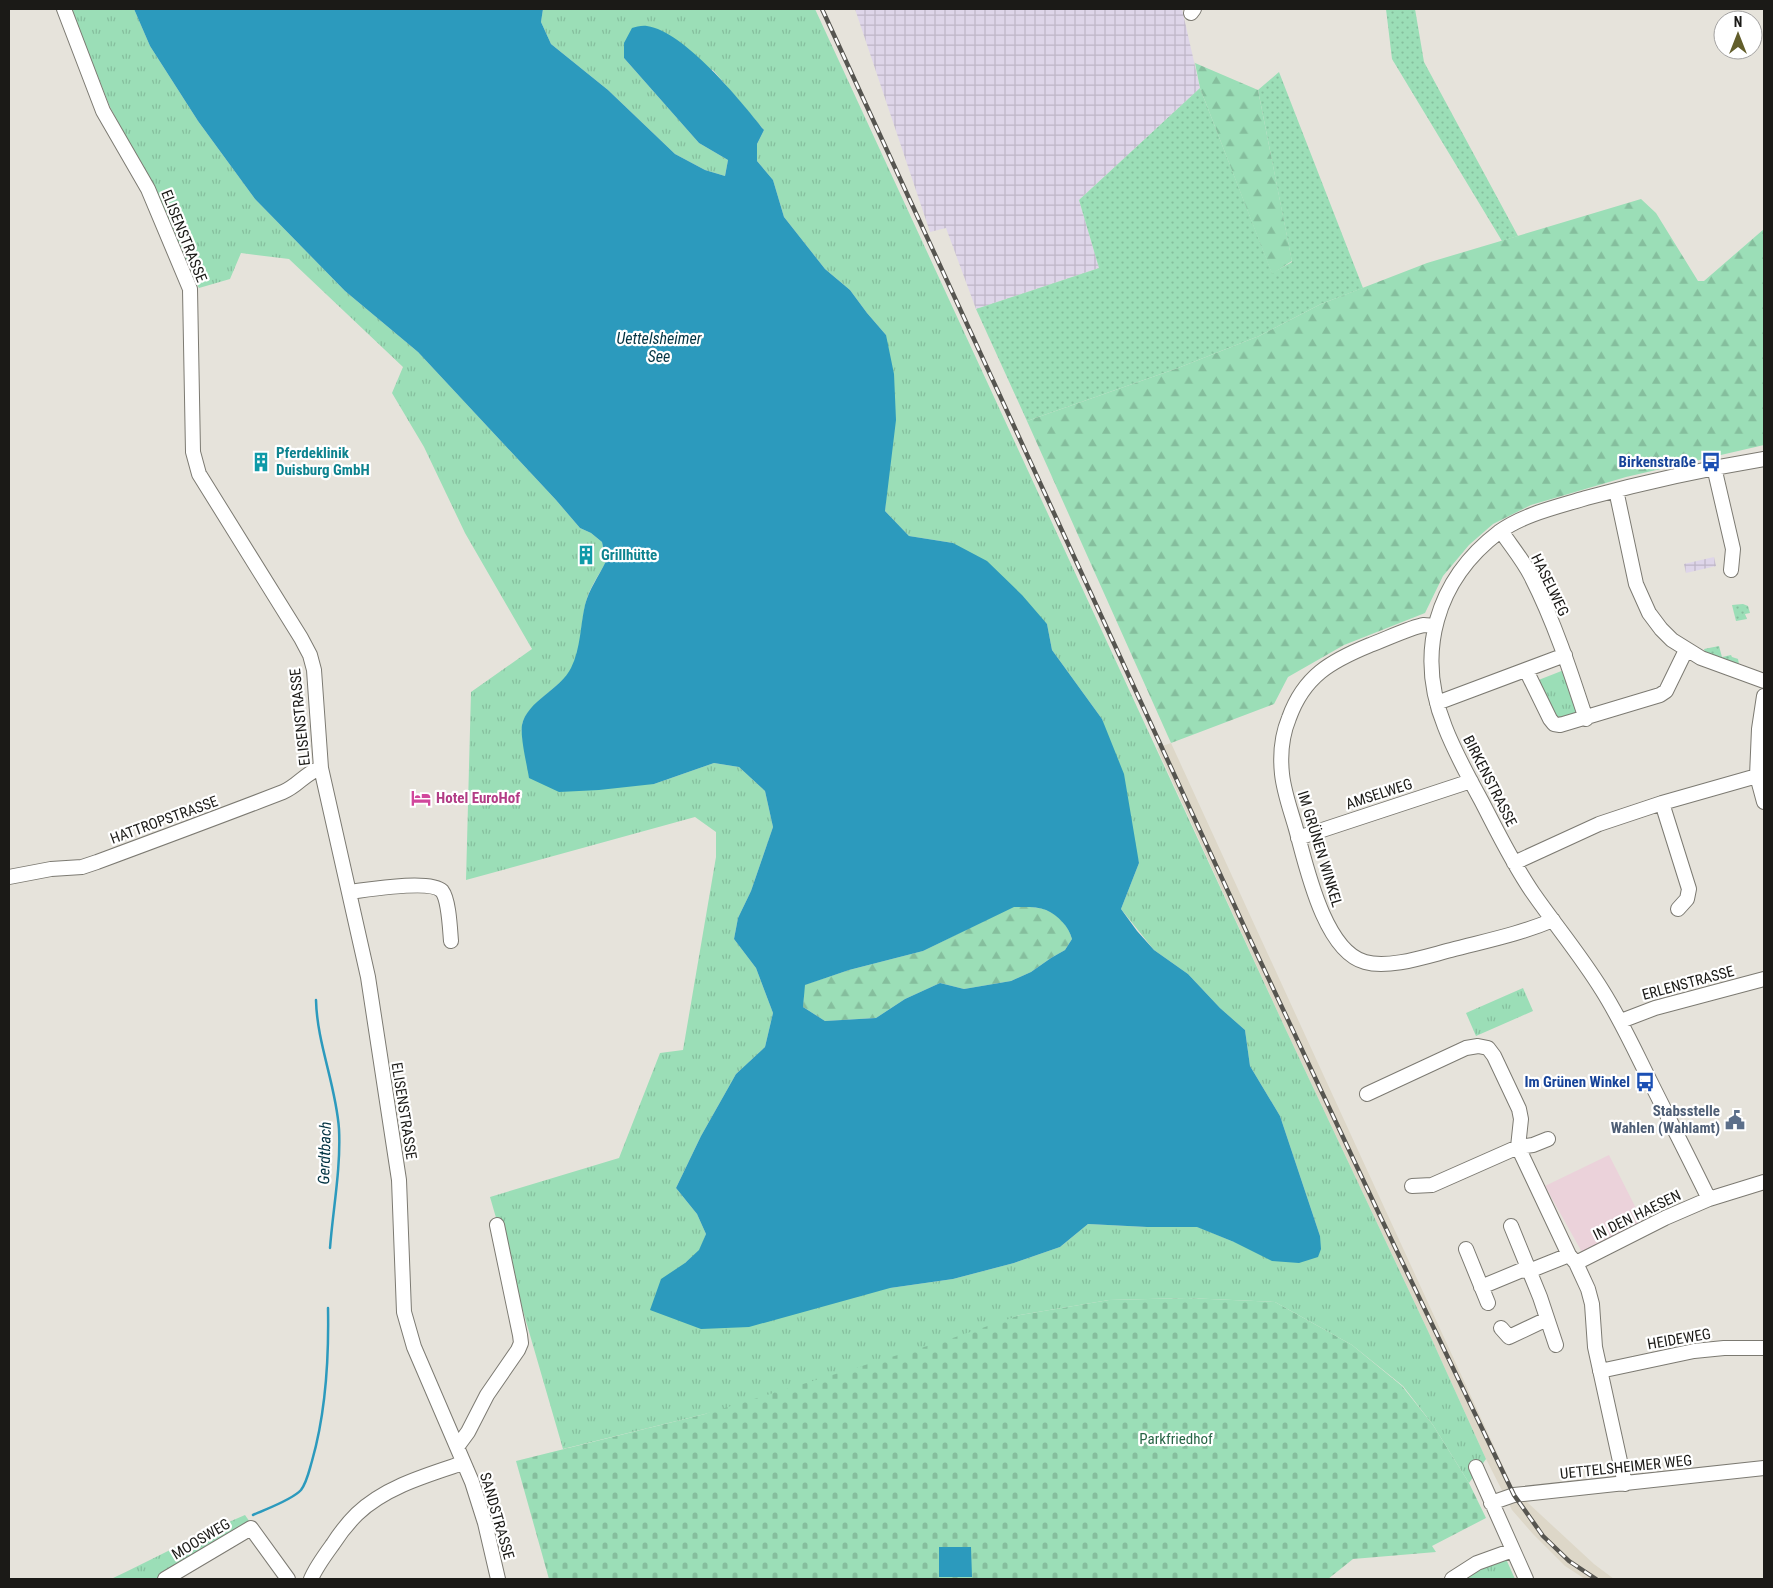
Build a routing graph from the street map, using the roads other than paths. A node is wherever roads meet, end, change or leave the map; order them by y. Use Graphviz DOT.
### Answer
graph roads {
  1 [pos="64,9"];
  2 [pos="1764,459"];
  3 [pos="1714,467"];
  4 [pos="1616,490"];
  5 [pos="1502,531"];
  6 [pos="1731,570"];
  7 [pos="1435,626"];
  8 [pos="1686,650"];
  9 [pos="1565,655"];
  10 [pos="1526,670"];
  11 [pos="1764,681"];
  12 [pos="1764,696"];
  13 [pos="1437,703"];
  14 [pos="1586,718"];
  15 [pos="1762,729"];
  16 [pos="321,768"];
  17 [pos="1758,776"];
  18 [pos="1471,781"];
  19 [pos="1764,802"];
  20 [pos="1662,803"];
  21 [pos="1298,838"];
  22 [pos="1514,863"];
  23 [pos="9,877"];
  24 [pos="349,892"];
  25 [pos="1678,909"];
  26 [pos="1552,920"];
  27 [pos="451,941"];
  28 [pos="1764,979"];
  29 [pos="1621,1021"];
  30 [pos="1367,1094"];
  31 [pos="1548,1139"];
  32 [pos="1518,1147"];
  33 [pos="1764,1182"];
  34 [pos="1412,1186"];
  35 [pos="1709,1199"];
  36 [pos="497,1225"];
  37 [pos="1511,1226"];
  38 [pos="1466,1249"];
  39 [pos="1572,1259"];
  40 [pos="1529,1271"];
  41 [pos="1481,1287"];
  42 [pos="1488,1303"];
  43 [pos="1548,1319"];
  44 [pos="1501,1328"];
  45 [pos="1556,1344"];
  46 [pos="1764,1348"];
  47 [pos="1600,1371"];
  48 [pos="457,1447"];
  49 [pos="463,1463"];
  50 [pos="1476,1467"];
  51 [pos="1764,1468"];
  52 [pos="1625,1484"];
  53 [pos="1492,1503"];
  54 [pos="1513,1550"];
  55 [pos="165,1579"];
  56 [pos="288,1579"];
  57 [pos="311,1579"];
  58 [pos="498,1579"];
  59 [pos="1452,1579"];
  60 [pos="1526,1579"];
  1 -- 16 [label="street, ELISENSTRASSE"];
  2 -- 3 [label="street, BIRKENSTRASSE"];
  3 -- 4 [label="street, BIRKENSTRASSE"];
  3 -- 6 [label="street"];
  4 -- 5 [label="street, BIRKENSTRASSE"];
  4 -- 8 [label="street"];
  5 -- 7 [label="street, BIRKENSTRASSE"];
  5 -- 9 [label="street, HASELWEG"];
  7 -- 13 [label="street, BIRKENSTRASSE"];
  7 -- 21 [label="street, IM GRÜNEN WINKEL"];
  8 -- 11 [label="street"];
  8 -- 14 [label="street"];
  9 -- 10 [label="street"];
  9 -- 14 [label="street, HASELWEG"];
  10 -- 13 [label="street"];
  10 -- 14 [label="street"];
  12 -- 15 [label="street"];
  13 -- 18 [label="street, BIRKENSTRASSE"];
  15 -- 17 [label="street"];
  16 -- 23 [label="street, HATTROPSTRASSE"];
  16 -- 24 [label="street, ELISENSTRASSE"];
  17 -- 19 [label="street"];
  17 -- 20 [label="street"];
  18 -- 21 [label="street, AMSELWEG"];
  18 -- 22 [label="street, BIRKENSTRASSE"];
  20 -- 22 [label="street"];
  20 -- 25 [label="street"];
  21 -- 26 [label="street, IM GRÜNEN WINKEL"];
  22 -- 26 [label="street, BIRKENSTRASSE"];
  24 -- 27 [label="street"];
  24 -- 48 [label="street, ELISENSTRASSE"];
  26 -- 29 [label="street, BIRKENSTRASSE"];
  28 -- 29 [label="street, ERLENSTRASSE"];
  29 -- 35 [label="street, BIRKENSTRASSE"];
  30 -- 32 [label="street"];
  31 -- 32 [label="street"];
  32 -- 34 [label="street"];
  32 -- 39 [label="street"];
  33 -- 35 [label="street, IN DEN HAESEN"];
  35 -- 39 [label="street, IN DEN HAESEN"];
  36 -- 48 [label="street"];
  37 -- 40 [label="street"];
  38 -- 41 [label="street"];
  39 -- 40 [label="street, IN DEN HAESEN"];
  39 -- 47 [label="street"];
  40 -- 41 [label="street, IN DEN HAESEN"];
  40 -- 43 [label="street"];
  41 -- 42 [label="street"];
  43 -- 44 [label="street"];
  43 -- 45 [label="street"];
  46 -- 47 [label="street, HEIDEWEG"];
  47 -- 52 [label="street"];
  48 -- 49 [label="street, ELISENSTRASSE"];
  49 -- 57 [label="street"];
  49 -- 58 [label="street, SANDSTRASSE"];
  50 -- 53 [label="street"];
  51 -- 52 [label="street, UETTELSHEIMER WEG"];
  52 -- 53 [label="street, UETTELSHEIMER WEG"];
  53 -- 54 [label="street"];
  54 -- 59 [label="street"];
  54 -- 60 [label="street"];
  55 -- 56 [label="street, MOOSWEG"];
}
